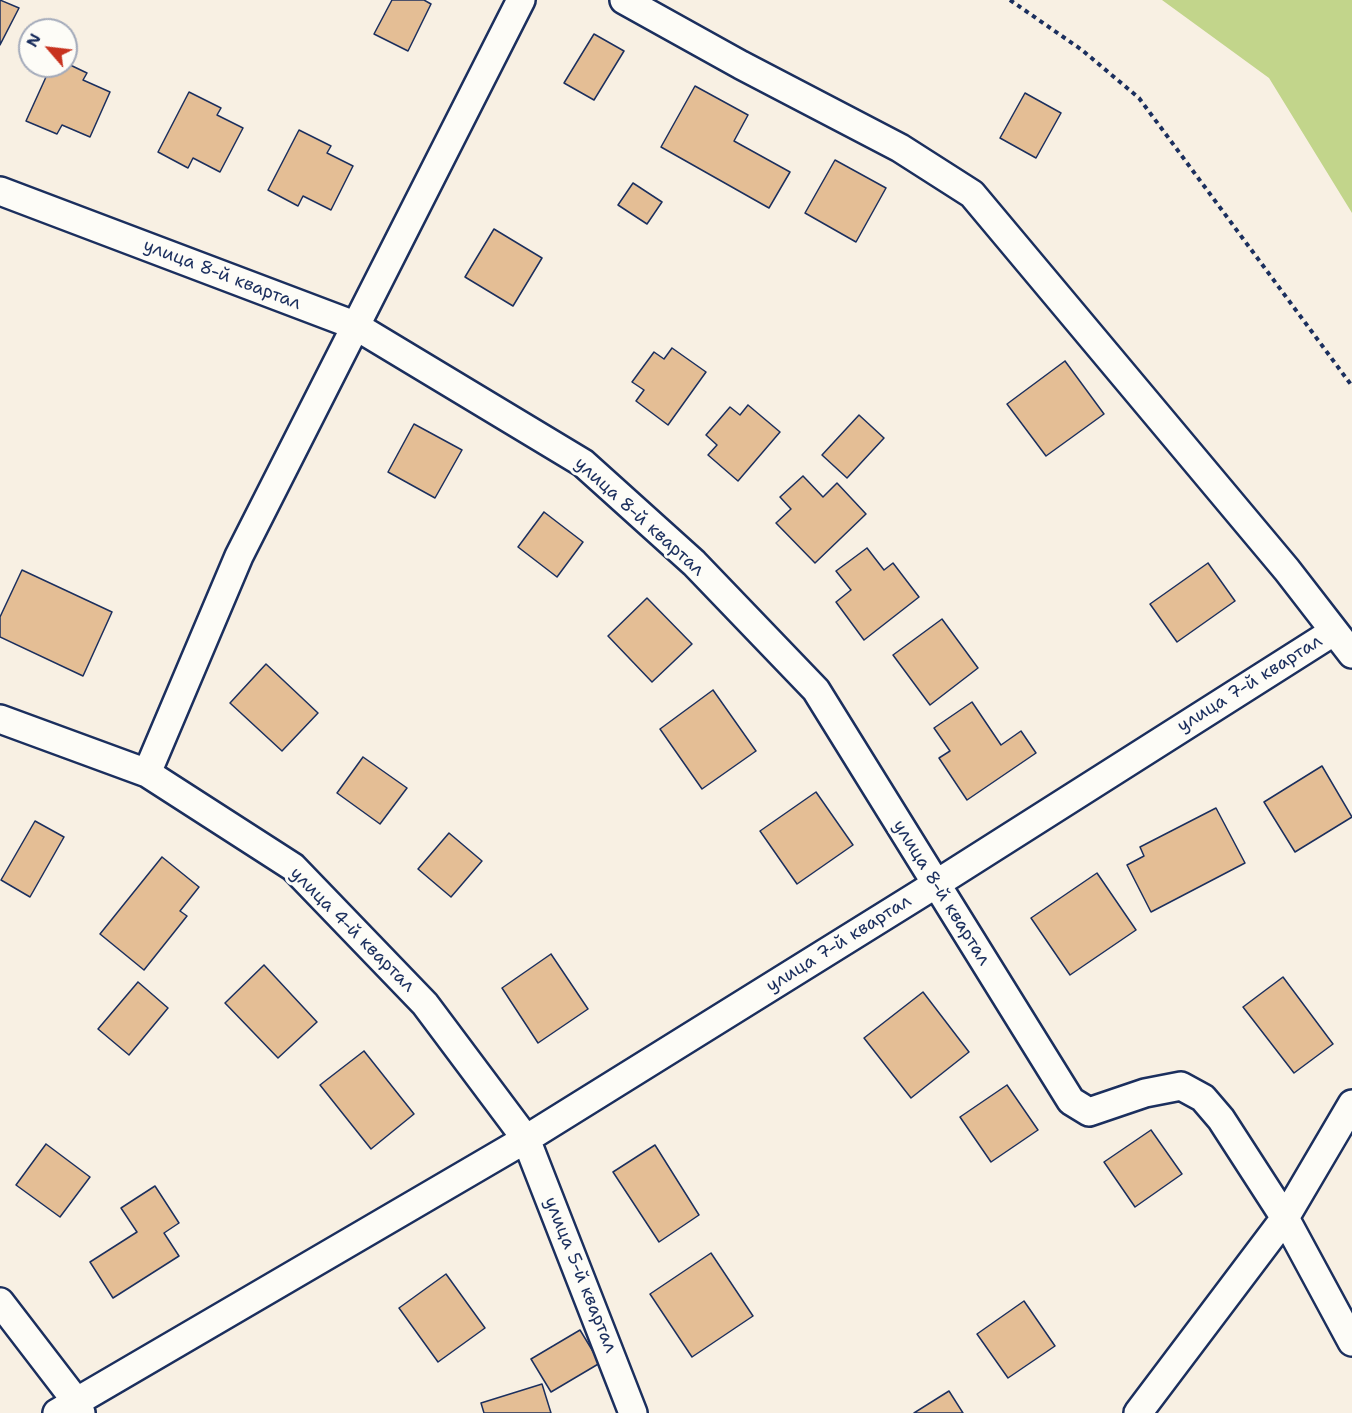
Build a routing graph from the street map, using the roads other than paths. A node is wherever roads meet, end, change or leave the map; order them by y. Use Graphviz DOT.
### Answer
graph roads {
  1 [pos="521,0"];
  2 [pos="624,0"];
  3 [pos="0,191"];
  4 [pos="354,325"];
  5 [pos="1334,632"];
  6 [pos="1352,654"];
  7 [pos="0,719"];
  8 [pos="147,773"];
  9 [pos="936,884"];
  10 [pos="1352,1104"];
  11 [pos="526,1138"];
  12 [pos="1285,1218"];
  13 [pos="0,1302"];
  14 [pos="1352,1342"];
  15 [pos="72,1409"];
  16 [pos="633,1413"];
  17 [pos="1138,1413"];
  1 -- 4 [label="street"];
  2 -- 5 [label="street"];
  3 -- 4 [label="street, улица 8-й квартал"];
  4 -- 8 [label="street"];
  4 -- 9 [label="street, улица 8-й квартал"];
  5 -- 6 [label="street"];
  5 -- 9 [label="street, улица 7-й квартал"];
  7 -- 8 [label="street, улица 4-й квартал"];
  8 -- 11 [label="street, улица 4-й квартал"];
  9 -- 11 [label="street, улица 7-й квартал"];
  9 -- 12 [label="street, улица 8-й квартал"];
  10 -- 12 [label="street"];
  11 -- 15 [label="street, улица 7-й квартал"];
  11 -- 16 [label="street, улица 5-й квартал"];
  12 -- 14 [label="street, улица 8-й квартал"];
  12 -- 17 [label="street"];
  13 -- 15 [label="street"];
}
